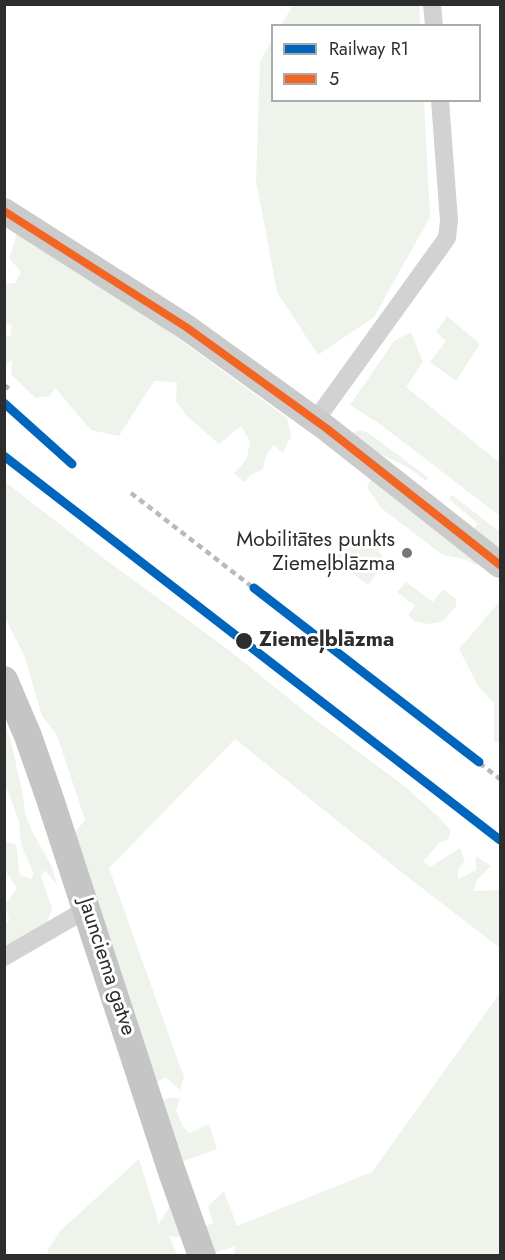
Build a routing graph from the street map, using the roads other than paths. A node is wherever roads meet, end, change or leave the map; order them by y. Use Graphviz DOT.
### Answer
graph roads {
  1 [pos="432,4"];
  2 [pos="434,24"];
  3 [pos="440,102"];
  4 [pos="4,211"];
  5 [pos="315,421"];
  6 [pos="501,565"];
  7 [pos="4,680"];
  8 [pos="87,909"];
  9 [pos="4,957"];
  10 [pos="202,1256"];
  1 -- 2 [label="street"];
  3 -- 5 [label="street"];
  4 -- 5 [label="main road"];
  5 -- 6 [label="main road"];
  7 -- 8 [label="main road, Jaunciema gatve"];
  8 -- 9 [label="street"];
  8 -- 10 [label="main road, Jaunciema gatve"];
}
